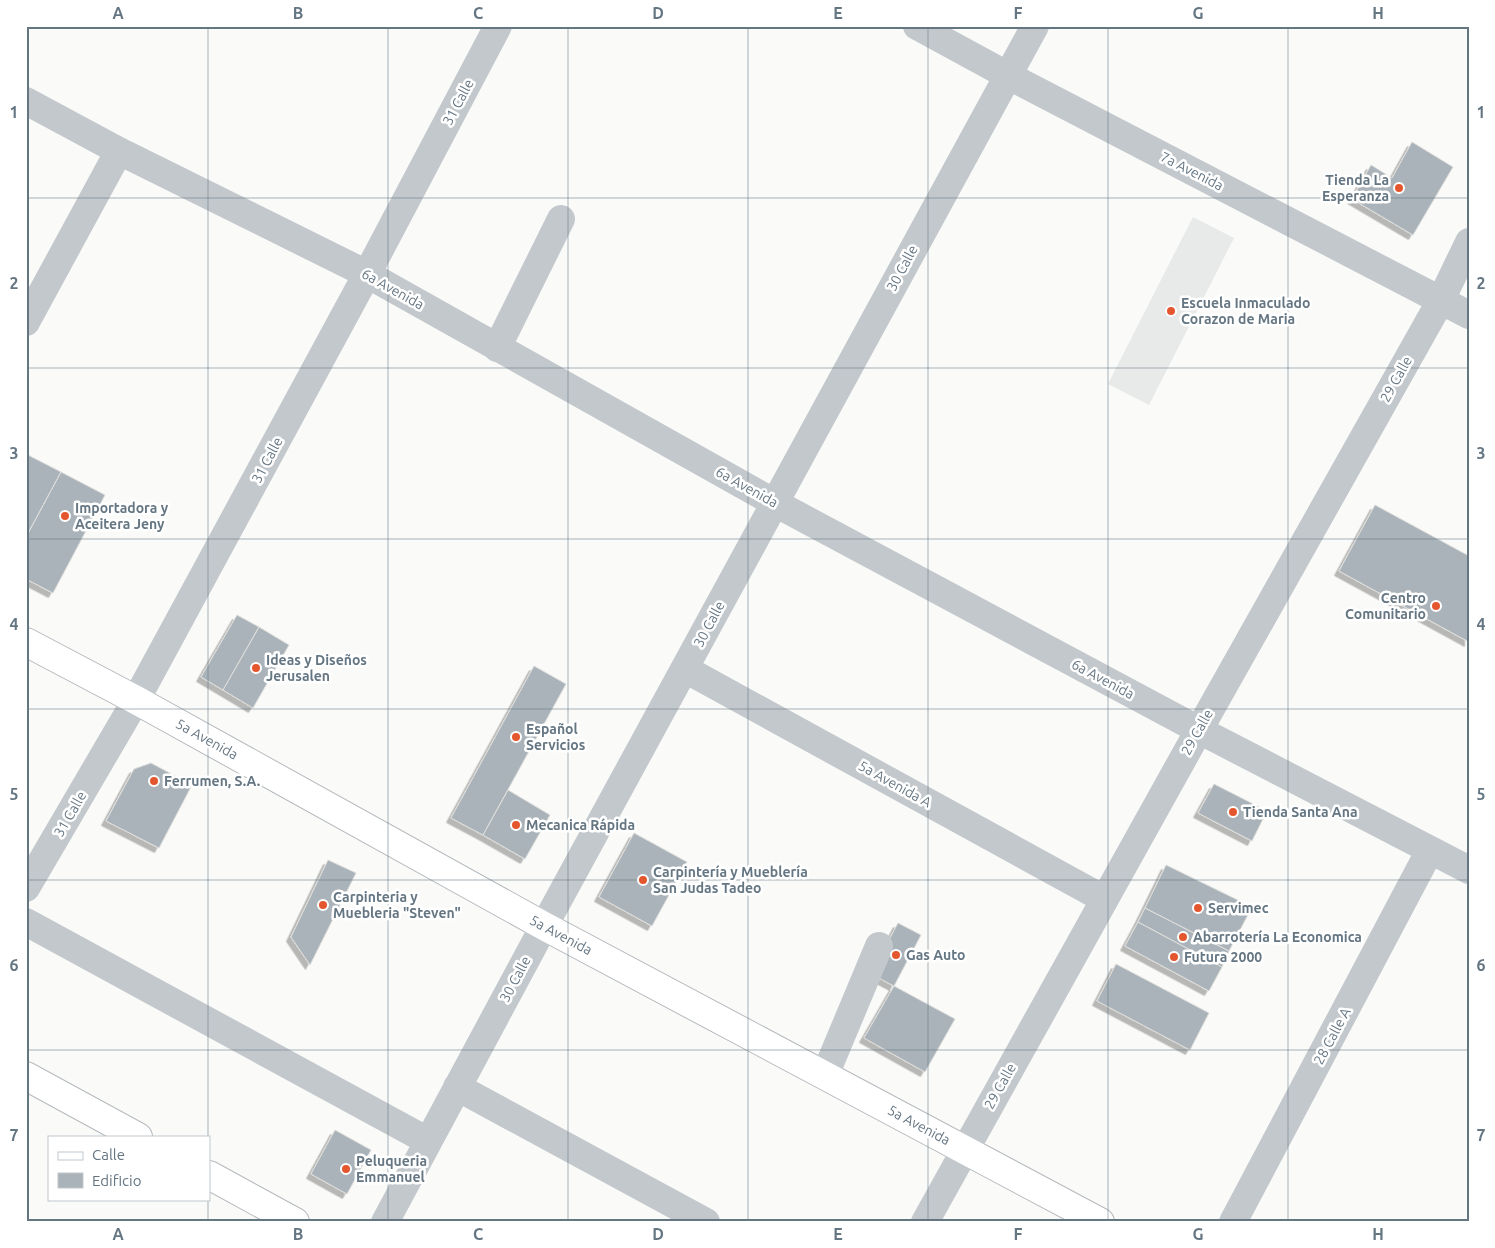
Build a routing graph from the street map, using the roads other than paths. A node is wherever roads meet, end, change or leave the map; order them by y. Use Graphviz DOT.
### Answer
graph roads {
  1 [pos="498,26"];
  2 [pos="917,26"];
  3 [pos="1035,26"];
  4 [pos="1007,75"];
  5 [pos="26,101"];
  6 [pos="120,151"];
  7 [pos="561,219"];
  8 [pos="1469,242"];
  9 [pos="367,274"];
  10 [pos="1441,300"];
  11 [pos="1469,315"];
  12 [pos="26,322"];
  13 [pos="498,348"];
  14 [pos="775,503"];
  15 [pos="26,642"];
  16 [pos="685,669"];
  17 [pos="136,700"];
  18 [pos="1199,730"];
  19 [pos="1430,850"];
  20 [pos="1469,870"];
  21 [pos="26,888"];
  22 [pos="1104,899"];
  23 [pos="26,922"];
  24 [pos="544,926"];
  25 [pos="879,946"];
  26 [pos="825,1075"];
  27 [pos="26,1076"];
  28 [pos="457,1086"];
  29 [pos="136,1136"];
  30 [pos="428,1141"];
  31 [pos="964,1150"];
  32 [pos="210,1176"];
  33 [pos="295,1222"];
  34 [pos="385,1222"];
  35 [pos="706,1222"];
  36 [pos="926,1222"];
  37 [pos="1100,1222"];
  38 [pos="1233,1222"];
  1 -- 9 [label="street, 31 Calle"];
  2 -- 4 [label="street, 7a Avenida"];
  3 -- 4 [label="street, 30 Calle"];
  4 -- 10 [label="street, 7a Avenida"];
  4 -- 14 [label="street, 30 Calle"];
  5 -- 6 [label="street, 6a Avenida"];
  6 -- 9 [label="street, 6a Avenida"];
  6 -- 12 [label="street"];
  7 -- 13 [label="street"];
  8 -- 10 [label="street, 29 Calle"];
  9 -- 13 [label="street, 6a Avenida"];
  9 -- 17 [label="street, 31 Calle"];
  10 -- 11 [label="street, 7a Avenida"];
  10 -- 18 [label="street, 29 Calle"];
  13 -- 14 [label="street, 6a Avenida"];
  14 -- 16 [label="street, 30 Calle"];
  14 -- 18 [label="street, 6a Avenida"];
  15 -- 17 [label="main road, 5a Avenida"];
  16 -- 22 [label="street, 5a Avenida A"];
  16 -- 24 [label="street, 30 Calle"];
  17 -- 21 [label="street, 31 Calle"];
  17 -- 24 [label="main road, 5a Avenida"];
  18 -- 19 [label="street, 6a Avenida"];
  18 -- 22 [label="street, 29 Calle"];
  19 -- 20 [label="street, 6a Avenida"];
  19 -- 38 [label="street, 28 Calle A"];
  22 -- 31 [label="street, 29 Calle"];
  23 -- 30 [label="street"];
  24 -- 26 [label="main road, 5a Avenida"];
  24 -- 28 [label="street, 30 Calle"];
  25 -- 26 [label="street"];
  26 -- 31 [label="main road, 5a Avenida"];
  27 -- 29 [label="main road"];
  28 -- 30 [label="street, 30 Calle"];
  28 -- 35 [label="street"];
  30 -- 34 [label="street, 30 Calle"];
  31 -- 36 [label="street, 29 Calle"];
  31 -- 37 [label="main road, 5a Avenida"];
  32 -- 33 [label="main road"];
}
